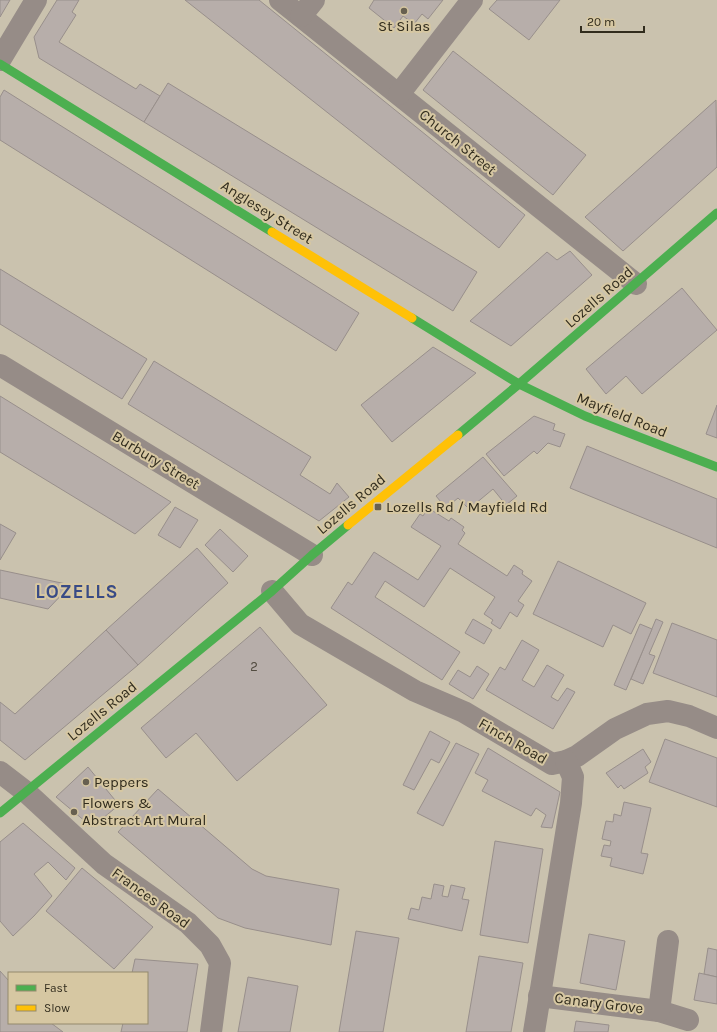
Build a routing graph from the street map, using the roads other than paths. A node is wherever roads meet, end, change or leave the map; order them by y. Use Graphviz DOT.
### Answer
graph roads {
  1 [pos="36,0"];
  2 [pos="280,0"];
  3 [pos="472,0"];
  4 [pos="307,8"];
  5 [pos="0,60"];
  6 [pos="0,64"];
  7 [pos="399,94"];
  8 [pos="717,213"];
  9 [pos="636,284"];
  10 [pos="0,365"];
  11 [pos="518,384"];
  12 [pos="717,467"];
  13 [pos="312,555"];
  14 [pos="272,591"];
  15 [pos="717,728"];
  16 [pos="566,761"];
  17 [pos="0,772"];
  18 [pos="26,792"];
  19 [pos="0,813"];
  20 [pos="668,941"];
  21 [pos="539,996"];
  22 [pos="659,1011"];
  23 [pos="688,1020"];
  24 [pos="211,1032"];
  25 [pos="534,1032"];
  1 -- 5 [label="street"];
  2 -- 4 [label="street, Church Street"];
  3 -- 7 [label="street"];
  4 -- 7 [label="street, Church Street"];
  6 -- 11 [label="main road, Anglesey Street"];
  7 -- 9 [label="street, Church Street"];
  8 -- 9 [label="main road, Lozells Road"];
  9 -- 11 [label="main road, Lozells Road"];
  10 -- 13 [label="street, Burbury Street"];
  11 -- 12 [label="main road, Mayfield Road"];
  11 -- 13 [label="main road, Lozells Road"];
  13 -- 14 [label="main road, Lozells Road"];
  14 -- 16 [label="street, Finch Road"];
  14 -- 18 [label="main road, Lozells Road"];
  15 -- 16 [label="street"];
  16 -- 21 [label="street, Finch Road"];
  17 -- 18 [label="street, Frances Road"];
  18 -- 19 [label="main road, Lozells Road"];
  18 -- 24 [label="street, Frances Road"];
  20 -- 22 [label="street, Canary Grove"];
  21 -- 22 [label="street, Canary Grove"];
  21 -- 25 [label="street, Finch Road"];
  22 -- 23 [label="street, Canary Grove"];
}
